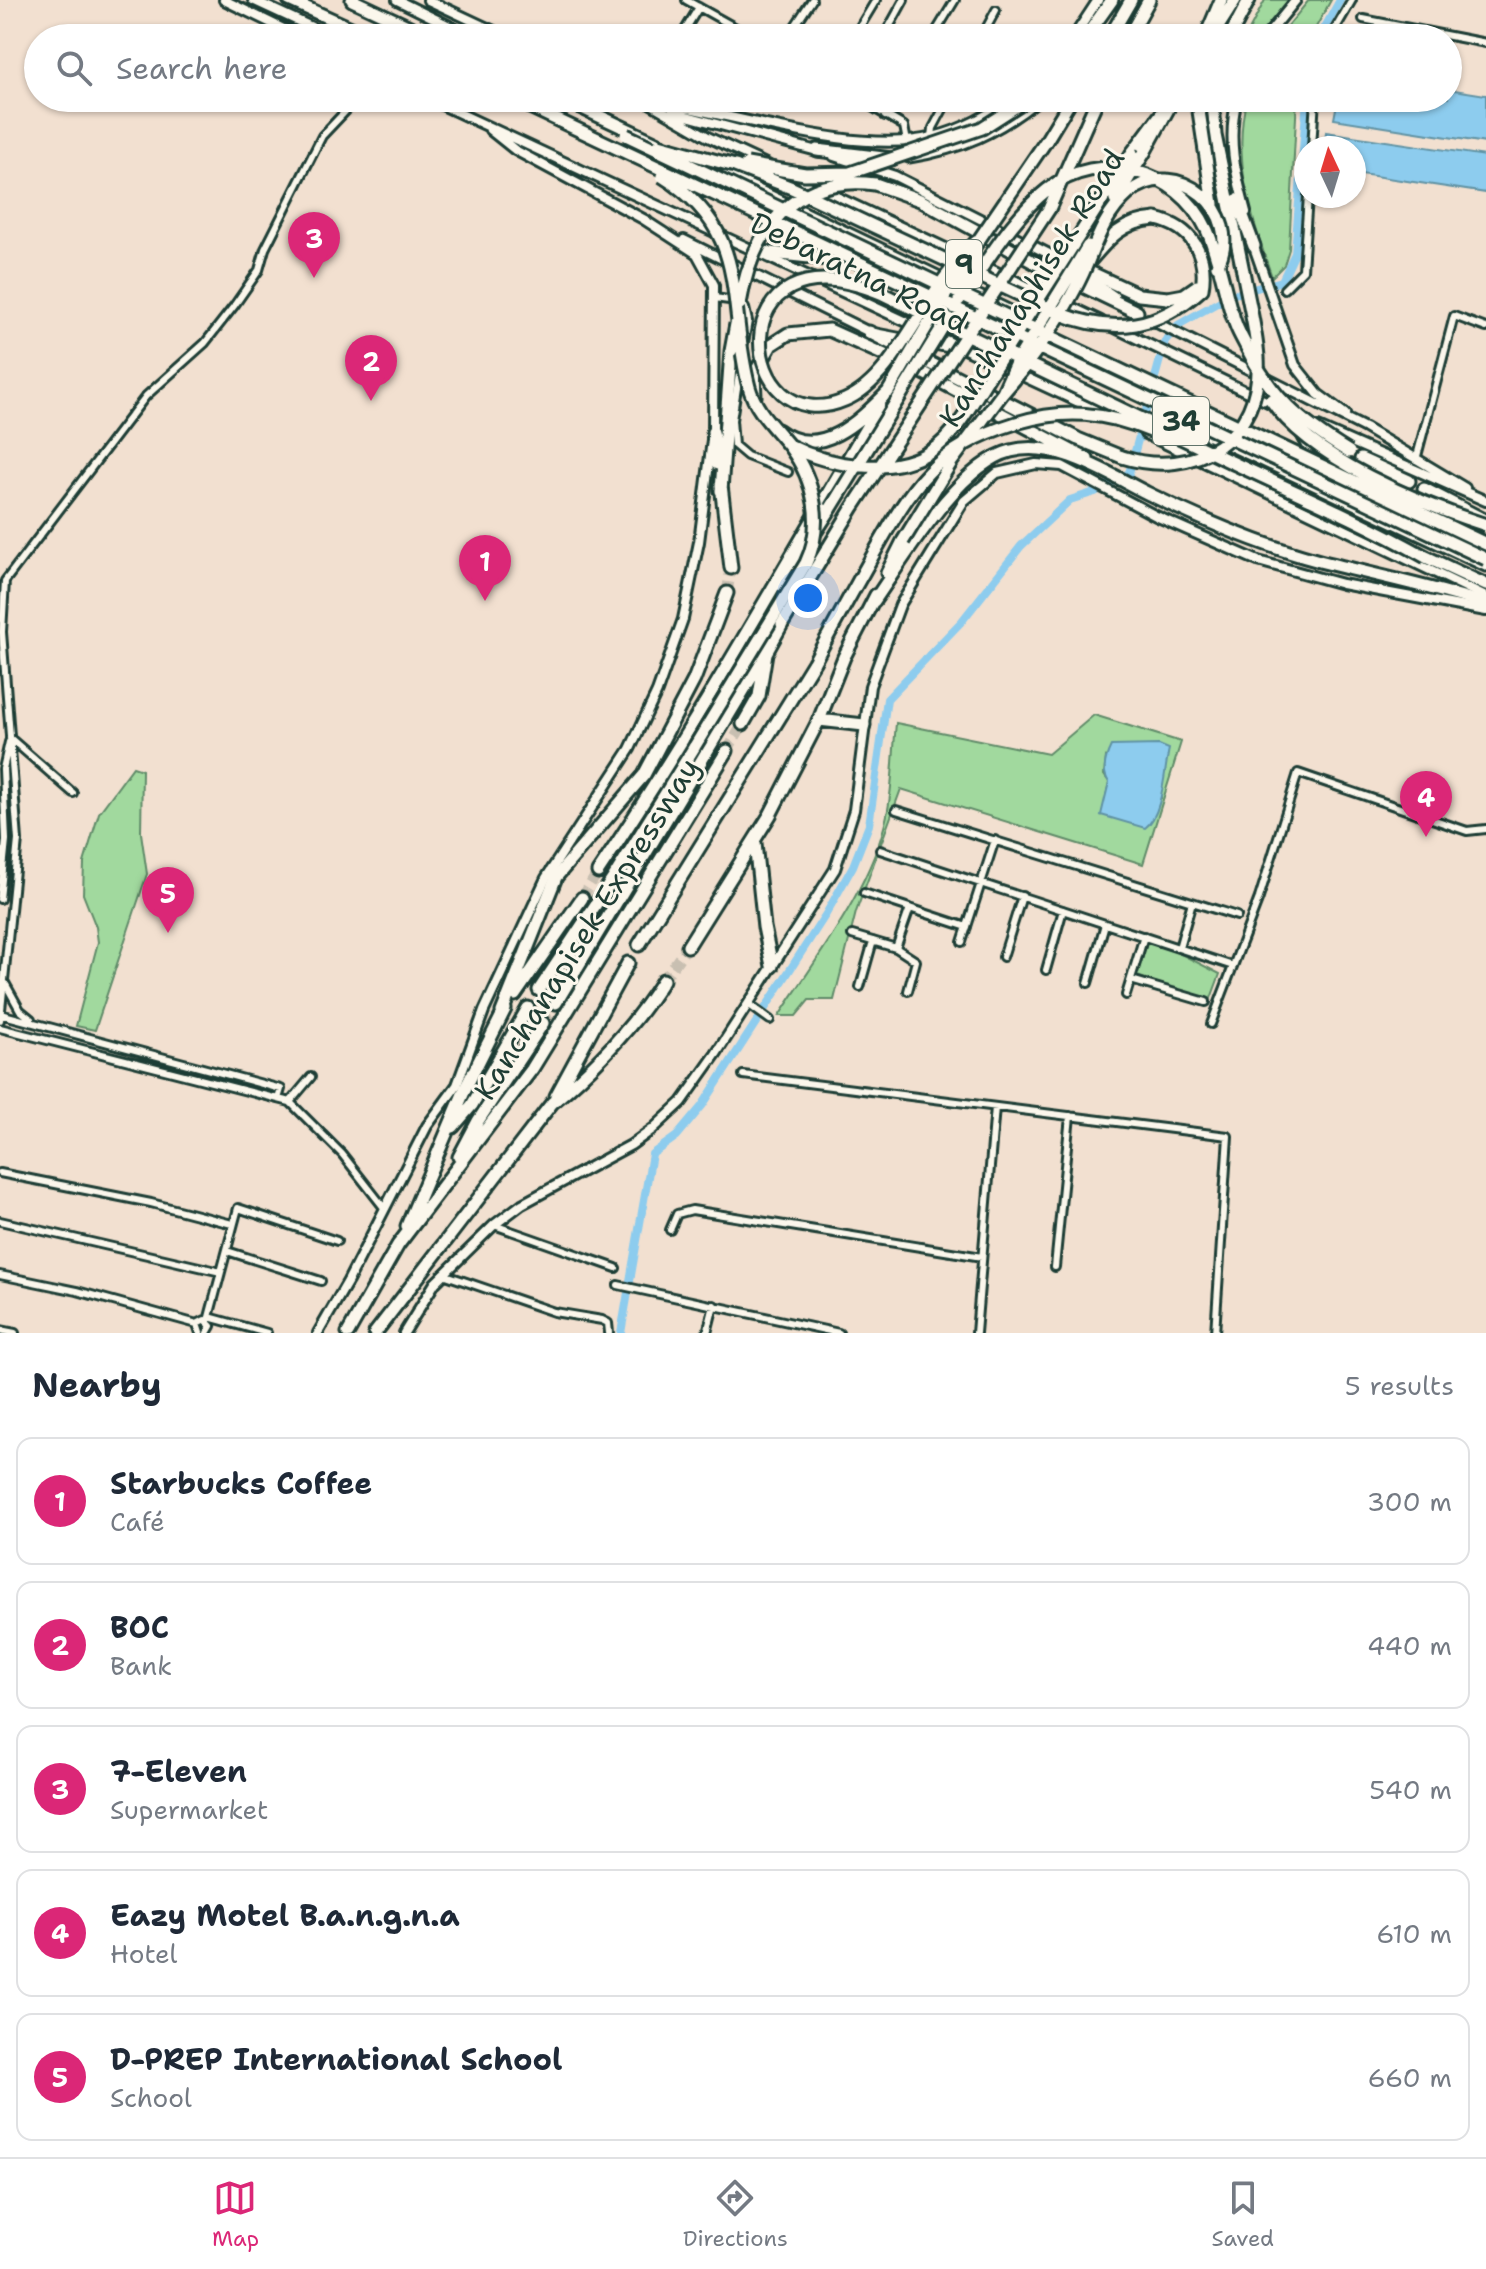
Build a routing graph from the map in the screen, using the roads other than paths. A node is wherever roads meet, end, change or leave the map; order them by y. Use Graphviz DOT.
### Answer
graph roads {
  1 [pos="224,0"];
  2 [pos="253,0"];
  3 [pos="289,0"];
  4 [pos="304,0"];
  5 [pos="339,0"];
  6 [pos="352,0"];
  7 [pos="397,0"];
  8 [pos="428,0"];
  9 [pos="686,0"];
  10 [pos="812,0"];
  11 [pos="876,0"];
  12 [pos="904,0"];
  13 [pos="955,0"];
  14 [pos="1098,0"];
  15 [pos="1109,0"];
  16 [pos="1131,0"];
  17 [pos="1221,0"];
  18 [pos="1235,0"];
  19 [pos="1249,0"];
  20 [pos="1296,0"];
  21 [pos="1352,0"];
  22 [pos="1146,6"];
  23 [pos="699,7"];
  24 [pos="996,10"];
  25 [pos="1363,19"];
  26 [pos="273,24"];
  27 [pos="306,24"];
  28 [pos="342,24"];
  29 [pos="355,24"];
  30 [pos="390,24"];
  31 [pos="403,24"];
  32 [pos="446,24"];
  33 [pos="479,24"];
  34 [pos="689,24"];
  35 [pos="727,24"];
  36 [pos="796,24"];
  37 [pos="861,24"];
  38 [pos="891,24"];
  39 [pos="940,24"];
  40 [pos="988,24"];
  41 [pos="1082,24"];
  42 [pos="1093,24"];
  43 [pos="1117,24"];
  44 [pos="1136,24"];
  45 [pos="1213,24"];
  46 [pos="1218,24"];
  47 [pos="1236,24"];
  48 [pos="1276,24"];
  49 [pos="1338,24"];
  50 [pos="1389,24"];
  51 [pos="1462,38"];
  52 [pos="1486,43"];
  53 [pos="345,112"];
  54 [pos="459,112"];
  55 [pos="532,112"];
  56 [pos="540,112"];
  57 [pos="577,112"];
  58 [pos="591,112"];
  59 [pos="665,112"];
  60 [pos="670,112"];
  61 [pos="749,112"];
  62 [pos="879,112"];
  63 [pos="887,112"];
  64 [pos="942,112"];
  65 [pos="990,112"];
  66 [pos="1007,112"];
  67 [pos="1018,112"];
  68 [pos="1064,112"];
  69 [pos="1092,112"];
  70 [pos="1165,112"];
  71 [pos="1198,112"];
  72 [pos="1214,112"];
  73 [pos="1234,112"];
  74 [pos="1314,112"];
  75 [pos="885,116"];
  76 [pos="480,121"];
  77 [pos="626,135"];
  78 [pos="1215,135"];
  79 [pos="1313,136"];
  80 [pos="932,137"];
  81 [pos="907,142"];
  82 [pos="620,150"];
  83 [pos="817,150"];
  84 [pos="1138,153"];
  85 [pos="711,159"];
  86 [pos="1307,208"];
  87 [pos="643,219"];
  88 [pos="976,242"];
  89 [pos="1254,246"];
  90 [pos="762,252"];
  91 [pos="1057,257"];
  92 [pos="847,261"];
  93 [pos="1086,266"];
  94 [pos="1284,289"];
  95 [pos="714,298"];
  96 [pos="1137,312"];
  97 [pos="1233,318"];
  98 [pos="1486,328"];
  99 [pos="869,332"];
  100 [pos="964,350"];
  101 [pos="1263,381"];
  102 [pos="888,392"];
  103 [pos="1002,394"];
  104 [pos="1292,415"];
  105 [pos="1365,428"];
  106 [pos="713,432"];
  107 [pos="789,446"];
  108 [pos="1349,452"];
  109 [pos="1361,459"];
  110 [pos="1416,460"];
  111 [pos="1317,461"];
  112 [pos="1100,469"];
  113 [pos="788,472"];
  114 [pos="1409,481"];
  115 [pos="1424,489"];
  116 [pos="721,491"];
  117 [pos="1484,500"];
  118 [pos="826,506"];
  119 [pos="1486,523"];
  120 [pos="1486,543"];
  121 [pos="1426,557"];
  122 [pos="1486,562"];
  123 [pos="731,568"];
  124 [pos="1486,585"];
  125 [pos="727,593"];
  126 [pos="1486,597"];
  127 [pos="874,601"];
  128 [pos="1486,604"];
  129 [pos="1486,611"];
  130 [pos="766,653"];
  131 [pos="819,720"];
  132 [pos="743,724"];
  133 [pos="864,725"];
  134 [pos="10,738"];
  135 [pos="727,751"];
  136 [pos="73,793"];
  137 [pos="896,810"];
  138 [pos="1486,829"];
  139 [pos="995,840"];
  140 [pos="754,842"];
  141 [pos="880,850"];
  142 [pos="598,872"];
  143 [pos="982,883"];
  144 [pos="864,893"];
  145 [pos="1022,896"];
  146 [pos="582,898"];
  147 [pos="0,899"];
  148 [pos="1192,902"];
  149 [pos="910,908"];
  150 [pos="1063,910"];
  151 [pos="1237,916"];
  152 [pos="1105,924"];
  153 [pos="967,927"];
  154 [pos="852,935"];
  155 [pos="1144,936"];
  156 [pos="873,941"];
  157 [pos="962,942"];
  158 [pos="639,945"];
  159 [pos="688,946"];
  160 [pos="896,948"];
  161 [pos="1179,948"];
  162 [pos="1003,957"];
  163 [pos="628,963"];
  164 [pos="772,966"];
  165 [pos="1233,966"];
  166 [pos="1046,970"];
  167 [pos="4,980"];
  168 [pos="663,980"];
  169 [pos="1131,980"];
  170 [pos="1088,983"];
  171 [pos="860,987"];
  172 [pos="539,990"];
  173 [pos="908,991"];
  174 [pos="1126,995"];
  175 [pos="1206,1002"];
  176 [pos="556,1003"];
  177 [pos="748,1004"];
  178 [pos="528,1008"];
  179 [pos="502,1012"];
  180 [pos="0,1016"];
  181 [pos="770,1020"];
  182 [pos="33,1021"];
  183 [pos="543,1023"];
  184 [pos="1211,1024"];
  185 [pos="0,1028"];
  186 [pos="743,1075"];
  187 [pos="311,1077"];
  188 [pos="278,1099"];
  189 [pos="290,1102"];
  190 [pos="552,1103"];
  191 [pos="995,1107"];
  192 [pos="1070,1116"];
  193 [pos="447,1133"];
  194 [pos="0,1173"];
  195 [pos="450,1176"];
  196 [pos="385,1209"];
  197 [pos="0,1221"];
  198 [pos="232,1224"];
  199 [pos="494,1225"];
  200 [pos="670,1230"];
  201 [pos="337,1241"];
  202 [pos="398,1245"];
  203 [pos="227,1251"];
  204 [pos="982,1257"];
  205 [pos="1055,1267"];
  206 [pos="616,1268"];
  207 [pos="221,1272"];
  208 [pos="443,1274"];
  209 [pos="0,1275"];
  210 [pos="321,1281"];
  211 [pos="620,1285"];
  212 [pos="714,1305"];
  213 [pos="208,1319"];
  214 [pos="197,1324"];
  215 [pos="0,1330"];
  216 [pos="15,1333"];
  217 [pos="200,1333"];
  218 [pos="207,1333"];
  219 [pos="267,1333"];
  220 [pos="318,1333"];
  221 [pos="348,1333"];
  222 [pos="375,1333"];
  223 [pos="404,1333"];
  224 [pos="609,1333"];
  225 [pos="707,1333"];
  226 [pos="839,1333"];
  227 [pos="976,1333"];
  228 [pos="1215,1333"];
  1 -- 26 [label="main road"];
  2 -- 27 [label="main road"];
  3 -- 28 [label="highway"];
  4 -- 29 [label="highway"];
  5 -- 30 [label="highway"];
  6 -- 31 [label="highway"];
  7 -- 32 [label="main road"];
  8 -- 33 [label="main road"];
  9 -- 23 [label="street"];
  10 -- 36 [label="street"];
  11 -- 37 [label="street"];
  12 -- 38 [label="street"];
  13 -- 39 [label="street"];
  14 -- 41 [label="main road"];
  15 -- 42 [label="highway"];
  16 -- 43 [label="highway"];
  17 -- 45 [label="highway"];
  18 -- 46 [label="highway"];
  19 -- 47 [label="highway"];
  20 -- 48 [label="main road"];
  21 -- 49 [label="street"];
  22 -- 44 [label="highway"];
  23 -- 34 [label="street"];
  23 -- 35 [label="street"];
  24 -- 40 [label="street"];
  25 -- 50 [label="street"];
  51 -- 52 [label="street"];
  53 -- 134 [label="street"];
  54 -- 76 [label="main road, Debaratna Road / 34"];
  55 -- 92 [label="highway, Debaratna Road / 34"];
  56 -- 82 [label="highway, bridge"];
  57 -- 77 [label="highway"];
  58 -- 111 [label="highway, Debaratna Road / 34, bridge"];
  59 -- 104 [label="main road, Debaratna Road / 34"];
  60 -- 83 [label="main road"];
  61 -- 81 [label="main road"];
  62 -- 75 [label="street"];
  63 -- 75 [label="street"];
  64 -- 80 [label="street"];
  65 -- 80 [label="main road"];
  66 -- 85 [label="highway, bridge"];
  67 -- 83 [label="highway"];
  68 -- 88 [label="highway, 9, bridge"];
  69 -- 130 [label="highway, Kanchanaphisek Road, bridge"];
  70 -- 84 [label="highway, Kanchanaphisek Road"];
  71 -- 97 [label="highway, bridge"];
  72 -- 78 [label="highway"];
  73 -- 89 [label="main road"];
  74 -- 79 [label="street"];
  75 -- 81 [label="street"];
  76 -- 87 [label="main road"];
  76 -- 90 [label="main road, Debaratna Road / 34"];
  77 -- 85 [label="highway, bridge"];
  77 -- 120 [label="highway, bridge"];
  78 -- 89 [label="highway"];
  78 -- 99 [label="highway, bridge"];
  80 -- 81 [label="main road"];
  82 -- 107 [label="highway, Kanchanapisek Expressway, bridge"];
  82 -- 122 [label="highway, bridge"];
  83 -- 91 [label="main road"];
  84 -- 103 [label="highway, Kanchanaphisek Road, bridge"];
  84 -- 107 [label="highway, bridge"];
  85 -- 93 [label="highway, bridge"];
  86 -- 94 [label="street"];
  87 -- 95 [label="main road"];
  87 -- 99 [label="main road"];
  88 -- 102 [label="highway, 9, bridge"];
  88 -- 121 [label="highway, bridge"];
  89 -- 105 [label="main road"];
  90 -- 92 [label="highway"];
  90 -- 100 [label="main road, Debaratna Road / 34"];
  91 -- 93 [label="highway, bridge"];
  91 -- 96 [label="main road"];
  92 -- 122 [label="highway, Debaratna Road / 34"];
  93 -- 103 [label="highway, bridge"];
  95 -- 106 [label="main road"];
  95 -- 113 [label="street"];
  96 -- 105 [label="main road"];
  96 -- 116 [label="highway, bridge"];
  97 -- 101 [label="highway, bridge"];
  97 -- 118 [label="highway, bridge"];
  98 -- 110 [label="street"];
  99 -- 100 [label="main road"];
  100 -- 126 [label="main road, Debaratna Road / 34, bridge"];
  101 -- 108 [label="highway, bridge"];
  101 -- 119 [label="highway, bridge"];
  102 -- 112 [label="highway"];
  102 -- 118 [label="highway, 9"];
  103 -- 127 [label="highway, Kanchanaphisek Road, bridge"];
  104 -- 111 [label="highway"];
  104 -- 117 [label="main road, Debaratna Road / 34"];
  105 -- 110 [label="main road"];
  106 -- 116 [label="highway"];
  106 -- 196 [label="main road"];
  107 -- 172 [label="highway, Kanchanapisek Expressway, bridge"];
  109 -- 114 [label="highway"];
  110 -- 117 [label="main road"];
  111 -- 120 [label="highway, Debaratna Road / 34"];
  112 -- 127 [label="highway"];
  112 -- 128 [label="highway"];
  115 -- 119 [label="highway"];
  116 -- 123 [label="highway"];
  118 -- 142 [label="highway, Kanchanapisek Expressway"];
  121 -- 124 [label="highway"];
  121 -- 158 [label="highway, bridge"];
  125 -- 179 [label="highway"];
  127 -- 131 [label="highway"];
  129 -- 133 [label="main road"];
  130 -- 132 [label="highway"];
  130 -- 176 [label="highway"];
  131 -- 133 [label="highway"];
  131 -- 140 [label="highway"];
  133 -- 164 [label="main road"];
  134 -- 136 [label="street"];
  134 -- 147 [label="street"];
  134 -- 167 [label="street"];
  135 -- 195 [label="highway, Kanchanapisek Expressway"];
  137 -- 139 [label="street"];
  138 -- 165 [label="street"];
  139 -- 143 [label="street"];
  139 -- 148 [label="street"];
  140 -- 159 [label="highway"];
  140 -- 164 [label="highway"];
  141 -- 143 [label="street"];
  143 -- 145 [label="street"];
  143 -- 153 [label="street"];
  144 -- 149 [label="street"];
  145 -- 150 [label="street"];
  145 -- 162 [label="street"];
  146 -- 179 [label="highway, Kanchanapisek Expressway"];
  148 -- 151 [label="street"];
  148 -- 161 [label="street"];
  149 -- 153 [label="street"];
  149 -- 160 [label="street"];
  150 -- 152 [label="street"];
  150 -- 166 [label="street"];
  152 -- 155 [label="street"];
  152 -- 170 [label="street"];
  153 -- 157 [label="street"];
  154 -- 156 [label="street"];
  155 -- 161 [label="street"];
  155 -- 169 [label="street"];
  156 -- 160 [label="street"];
  156 -- 171 [label="street"];
  160 -- 173 [label="street"];
  161 -- 165 [label="street"];
  163 -- 190 [label="highway"];
  164 -- 177 [label="main road"];
  165 -- 184 [label="street"];
  167 -- 180 [label="street"];
  167 -- 182 [label="street"];
  168 -- 190 [label="highway, Kanchanapisek Expressway"];
  169 -- 174 [label="street"];
  169 -- 175 [label="street"];
  177 -- 181 [label="street"];
  177 -- 199 [label="main road"];
  178 -- 193 [label="highway, Kanchanapisek Expressway"];
  179 -- 193 [label="highway, Kanchanapisek Expressway"];
  180 -- 182 [label="street"];
  182 -- 188 [label="street"];
  183 -- 195 [label="highway"];
  185 -- 188 [label="street"];
  186 -- 191 [label="street"];
  187 -- 189 [label="street"];
  188 -- 189 [label="street"];
  189 -- 196 [label="street"];
  190 -- 222 [label="highway, Kanchanapisek Expressway"];
  191 -- 192 [label="street"];
  191 -- 204 [label="street"];
  192 -- 205 [label="street"];
  192 -- 228 [label="street"];
  193 -- 202 [label="highway, Kanchanapisek Expressway"];
  194 -- 198 [label="street"];
  195 -- 202 [label="highway, Kanchanapisek Expressway"];
  196 -- 220 [label="main road"];
  197 -- 207 [label="street"];
  198 -- 201 [label="street"];
  198 -- 203 [label="street"];
  199 -- 206 [label="street"];
  199 -- 208 [label="main road"];
  200 -- 204 [label="street"];
  202 -- 221 [label="highway, Kanchanapisek Expressway"];
  203 -- 207 [label="street"];
  203 -- 210 [label="street"];
  204 -- 227 [label="street"];
  207 -- 213 [label="street"];
  208 -- 223 [label="main road"];
  208 -- 224 [label="street"];
  209 -- 214 [label="street"];
  211 -- 212 [label="street"];
  212 -- 225 [label="street"];
  212 -- 226 [label="street"];
  213 -- 214 [label="street"];
  213 -- 218 [label="street"];
  213 -- 219 [label="street"];
  214 -- 217 [label="street"];
  215 -- 216 [label="street"];
}
